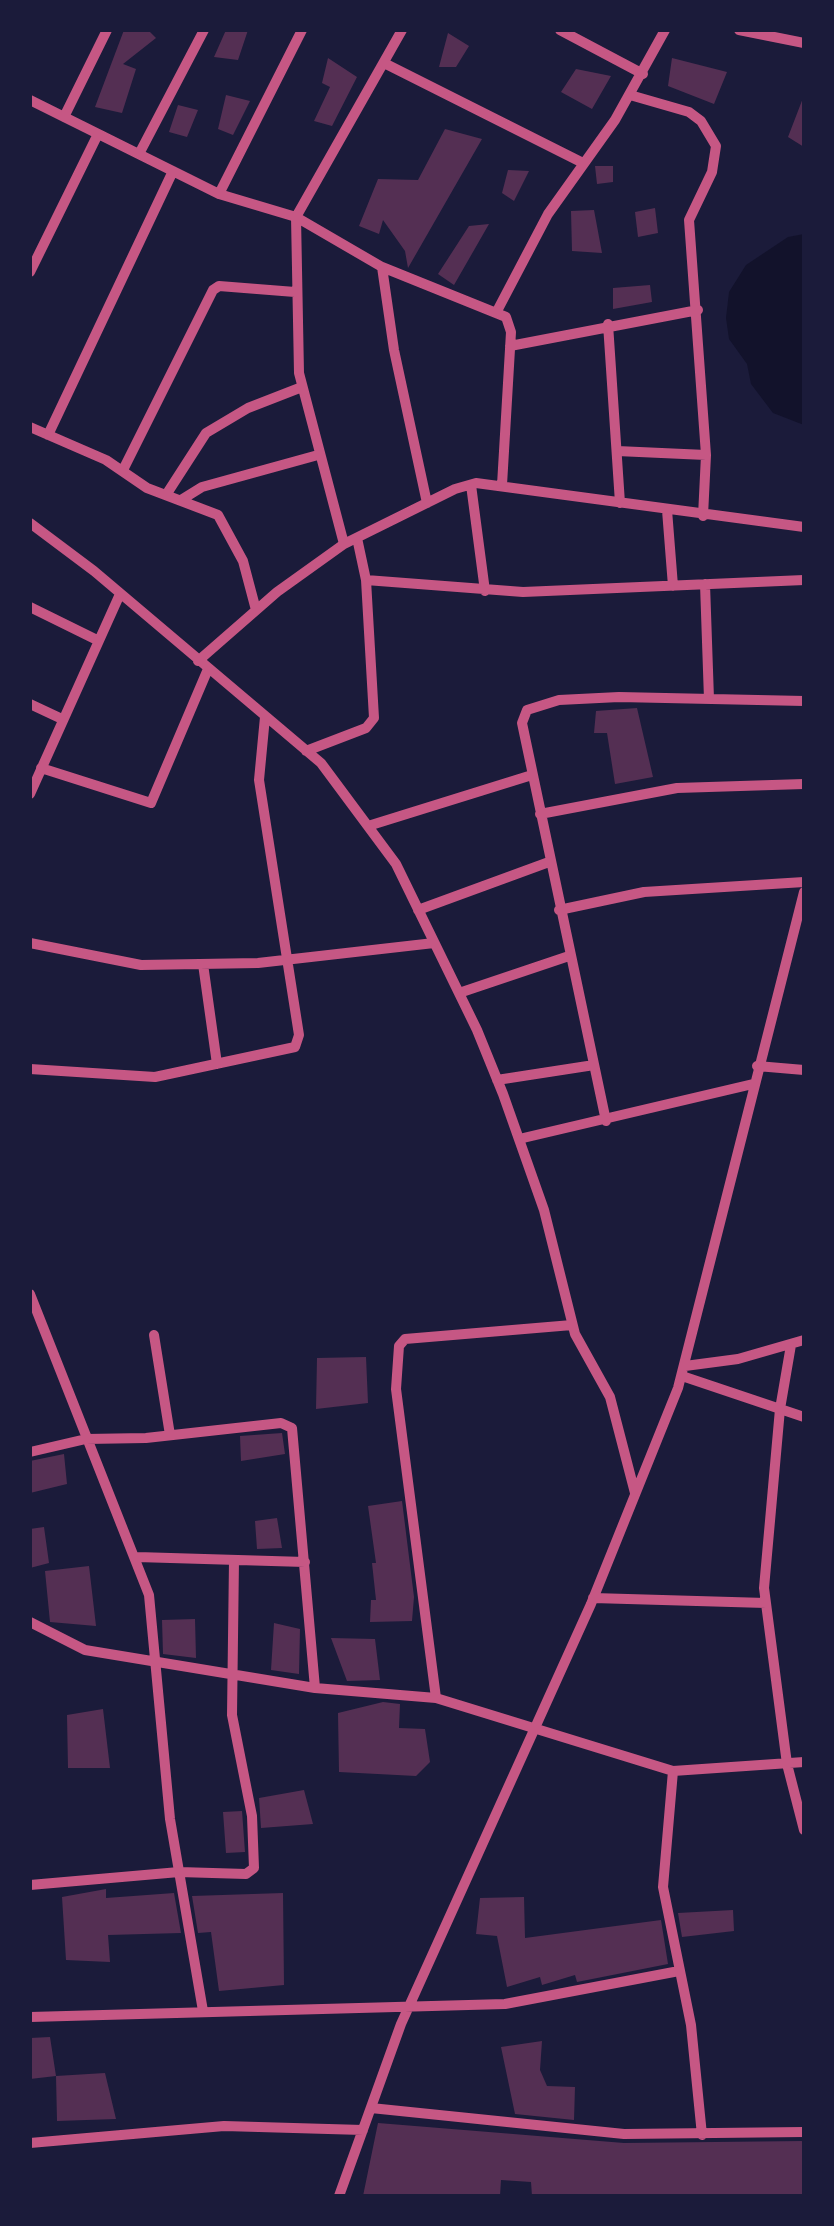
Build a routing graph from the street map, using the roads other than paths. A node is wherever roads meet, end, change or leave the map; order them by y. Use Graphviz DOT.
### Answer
graph roads {
  1 [pos="107,30"];
  2 [pos="204,30"];
  3 [pos="302,30"];
  4 [pos="402,30"];
  5 [pos="560,30"];
  6 [pos="664,30"];
  7 [pos="740,30"];
  8 [pos="804,43"];
  9 [pos="386,64"];
  10 [pos="643,74"];
  11 [pos="630,95"];
  12 [pos="30,100"];
  13 [pos="64,117"];
  14 [pos="98,134"];
  15 [pos="139,154"];
  16 [pos="583,164"];
  17 [pos="173,171"];
  18 [pos="219,194"];
  19 [pos="296,217"];
  20 [pos="382,267"];
  21 [pos="30,272"];
  22 [pos="295,292"];
  23 [pos="698,310"];
  24 [pos="496,313"];
  25 [pos="608,324"];
  26 [pos="510,346"];
  27 [pos="302,387"];
  28 [pos="30,427"];
  29 [pos="48,435"];
  30 [pos="617,451"];
  31 [pos="318,455"];
  32 [pos="706,456"];
  33 [pos="123,470"];
  34 [pos="470,485"];
  35 [pos="502,485"];
  36 [pos="166,494"];
  37 [pos="181,500"];
  38 [pos="427,502"];
  39 [pos="620,503"];
  40 [pos="666,510"];
  41 [pos="704,516"];
  42 [pos="30,523"];
  43 [pos="804,528"];
  44 [pos="357,538"];
  45 [pos="344,544"];
  46 [pos="366,580"];
  47 [pos="804,580"];
  48 [pos="706,584"];
  49 [pos="673,586"];
  50 [pos="484,591"];
  51 [pos="120,594"];
  52 [pos="30,608"];
  53 [pos="256,610"];
  54 [pos="98,640"];
  55 [pos="198,661"];
  56 [pos="208,670"];
  57 [pos="709,699"];
  58 [pos="804,701"];
  59 [pos="30,704"];
  60 [pos="264,716"];
  61 [pos="62,720"];
  62 [pos="306,751"];
  63 [pos="41,768"];
  64 [pos="532,774"];
  65 [pos="804,784"];
  66 [pos="30,794"];
  67 [pos="540,814"];
  68 [pos="368,826"];
  69 [pos="549,862"];
  70 [pos="804,882"];
  71 [pos="804,892"];
  72 [pos="418,910"];
  73 [pos="559,910"];
  74 [pos="30,943"];
  75 [pos="434,943"];
  76 [pos="788,955"];
  77 [pos="569,956"];
  78 [pos="804,957"];
  79 [pos="286,960"];
  80 [pos="203,964"];
  81 [pos="459,993"];
  82 [pos="217,1064"];
  83 [pos="594,1065"];
  84 [pos="757,1066"];
  85 [pos="30,1069"];
  86 [pos="804,1070"];
  87 [pos="497,1080"];
  88 [pos="753,1084"];
  89 [pos="606,1121"];
  90 [pos="519,1139"];
  91 [pos="30,1294"];
  92 [pos="572,1325"];
  93 [pos="154,1335"];
  94 [pos="804,1340"];
  95 [pos="791,1345"];
  96 [pos="683,1371"];
  97 [pos="780,1409"];
  98 [pos="804,1417"];
  99 [pos="170,1436"];
  100 [pos="86,1439"];
  101 [pos="30,1452"];
  102 [pos="635,1494"];
  103 [pos="137,1557"];
  104 [pos="234,1560"];
  105 [pos="305,1562"];
  106 [pos="593,1598"];
  107 [pos="766,1604"];
  108 [pos="30,1622"];
  109 [pos="155,1660"];
  110 [pos="232,1674"];
  111 [pos="315,1688"];
  112 [pos="436,1698"];
  113 [pos="537,1727"];
  114 [pos="804,1762"];
  115 [pos="787,1764"];
  116 [pos="672,1771"];
  117 [pos="804,1830"];
  118 [pos="178,1872"];
  119 [pos="30,1885"];
  120 [pos="679,1971"];
  121 [pos="410,2004"];
  122 [pos="203,2010"];
  123 [pos="30,2018"];
  124 [pos="371,2108"];
  125 [pos="363,2130"];
  126 [pos="804,2132"];
  127 [pos="702,2135"];
  128 [pos="30,2143"];
  129 [pos="340,2196"];
  1 -- 13 [label="street"];
  2 -- 15 [label="street"];
  3 -- 18 [label="street"];
  4 -- 9 [label="street"];
  5 -- 10 [label="street"];
  6 -- 10 [label="street"];
  7 -- 8 [label="street"];
  9 -- 16 [label="street"];
  9 -- 19 [label="street"];
  10 -- 11 [label="street"];
  11 -- 16 [label="street"];
  11 -- 23 [label="street"];
  12 -- 13 [label="street"];
  13 -- 14 [label="street"];
  14 -- 15 [label="street"];
  14 -- 21 [label="street"];
  15 -- 17 [label="street"];
  16 -- 24 [label="street"];
  17 -- 18 [label="street"];
  17 -- 29 [label="street"];
  18 -- 19 [label="street"];
  19 -- 20 [label="street"];
  19 -- 22 [label="street"];
  20 -- 24 [label="street"];
  20 -- 38 [label="street"];
  22 -- 27 [label="street"];
  22 -- 33 [label="street"];
  23 -- 25 [label="street"];
  23 -- 32 [label="street"];
  24 -- 26 [label="street"];
  25 -- 26 [label="street"];
  25 -- 30 [label="street"];
  26 -- 35 [label="street"];
  27 -- 31 [label="street"];
  27 -- 36 [label="street"];
  28 -- 29 [label="street"];
  29 -- 33 [label="street"];
  30 -- 32 [label="street"];
  30 -- 39 [label="street"];
  31 -- 37 [label="street"];
  31 -- 45 [label="street"];
  32 -- 41 [label="street"];
  33 -- 36 [label="street"];
  34 -- 35 [label="street"];
  34 -- 38 [label="street"];
  34 -- 50 [label="street"];
  35 -- 39 [label="street"];
  36 -- 37 [label="street"];
  37 -- 53 [label="street"];
  38 -- 44 [label="street"];
  39 -- 40 [label="street"];
  40 -- 41 [label="street"];
  40 -- 49 [label="street"];
  41 -- 43 [label="street"];
  42 -- 51 [label="street"];
  44 -- 45 [label="street"];
  44 -- 46 [label="street"];
  45 -- 53 [label="street"];
  46 -- 50 [label="street"];
  46 -- 62 [label="street"];
  47 -- 48 [label="street"];
  48 -- 49 [label="street"];
  48 -- 57 [label="street"];
  49 -- 50 [label="street"];
  51 -- 54 [label="street"];
  51 -- 55 [label="street"];
  52 -- 54 [label="street"];
  53 -- 55 [label="street"];
  54 -- 61 [label="street"];
  55 -- 56 [label="street"];
  56 -- 60 [label="street"];
  56 -- 63 [label="street"];
  57 -- 58 [label="street"];
  57 -- 64 [label="street"];
  59 -- 61 [label="street"];
  60 -- 62 [label="street"];
  60 -- 79 [label="street"];
  61 -- 63 [label="street"];
  62 -- 68 [label="street"];
  63 -- 66 [label="street"];
  64 -- 67 [label="street"];
  64 -- 68 [label="street"];
  65 -- 67 [label="street"];
  67 -- 69 [label="street"];
  68 -- 72 [label="street"];
  69 -- 72 [label="street"];
  69 -- 73 [label="street"];
  70 -- 73 [label="street"];
  71 -- 76 [label="street"];
  72 -- 75 [label="street"];
  73 -- 77 [label="street"];
  74 -- 80 [label="street"];
  75 -- 79 [label="street"];
  75 -- 81 [label="street"];
  76 -- 78 [label="street"];
  76 -- 84 [label="street"];
  77 -- 81 [label="street"];
  77 -- 83 [label="street"];
  79 -- 80 [label="street"];
  79 -- 82 [label="street"];
  80 -- 82 [label="street"];
  81 -- 87 [label="street"];
  82 -- 85 [label="street"];
  83 -- 87 [label="street"];
  83 -- 89 [label="street"];
  84 -- 86 [label="street"];
  84 -- 88 [label="street"];
  87 -- 90 [label="street"];
  88 -- 89 [label="street"];
  88 -- 96 [label="street"];
  89 -- 90 [label="street"];
  90 -- 92 [label="street"];
  91 -- 100 [label="street"];
  92 -- 102 [label="street"];
  92 -- 112 [label="street"];
  93 -- 99 [label="street"];
  94 -- 95 [label="street"];
  95 -- 96 [label="street"];
  95 -- 97 [label="street"];
  96 -- 97 [label="street"];
  96 -- 102 [label="street"];
  97 -- 98 [label="street"];
  97 -- 107 [label="street"];
  99 -- 100 [label="street"];
  99 -- 105 [label="street"];
  100 -- 101 [label="street"];
  100 -- 103 [label="street"];
  102 -- 106 [label="street"];
  103 -- 104 [label="street"];
  103 -- 109 [label="street"];
  104 -- 105 [label="street"];
  104 -- 110 [label="street"];
  105 -- 111 [label="street"];
  106 -- 107 [label="street"];
  106 -- 113 [label="street"];
  107 -- 115 [label="street"];
  108 -- 109 [label="street"];
  109 -- 110 [label="street"];
  109 -- 118 [label="street"];
  110 -- 111 [label="street"];
  110 -- 118 [label="street"];
  111 -- 112 [label="street"];
  112 -- 113 [label="street"];
  113 -- 116 [label="street"];
  113 -- 121 [label="street"];
  114 -- 115 [label="street"];
  115 -- 116 [label="street"];
  115 -- 117 [label="street"];
  116 -- 120 [label="street"];
  118 -- 119 [label="street"];
  118 -- 122 [label="street"];
  120 -- 121 [label="street"];
  120 -- 127 [label="street"];
  121 -- 122 [label="street"];
  121 -- 124 [label="street"];
  122 -- 123 [label="street"];
  124 -- 125 [label="street"];
  124 -- 127 [label="street"];
  125 -- 128 [label="street"];
  125 -- 129 [label="street"];
  126 -- 127 [label="street"];
}
